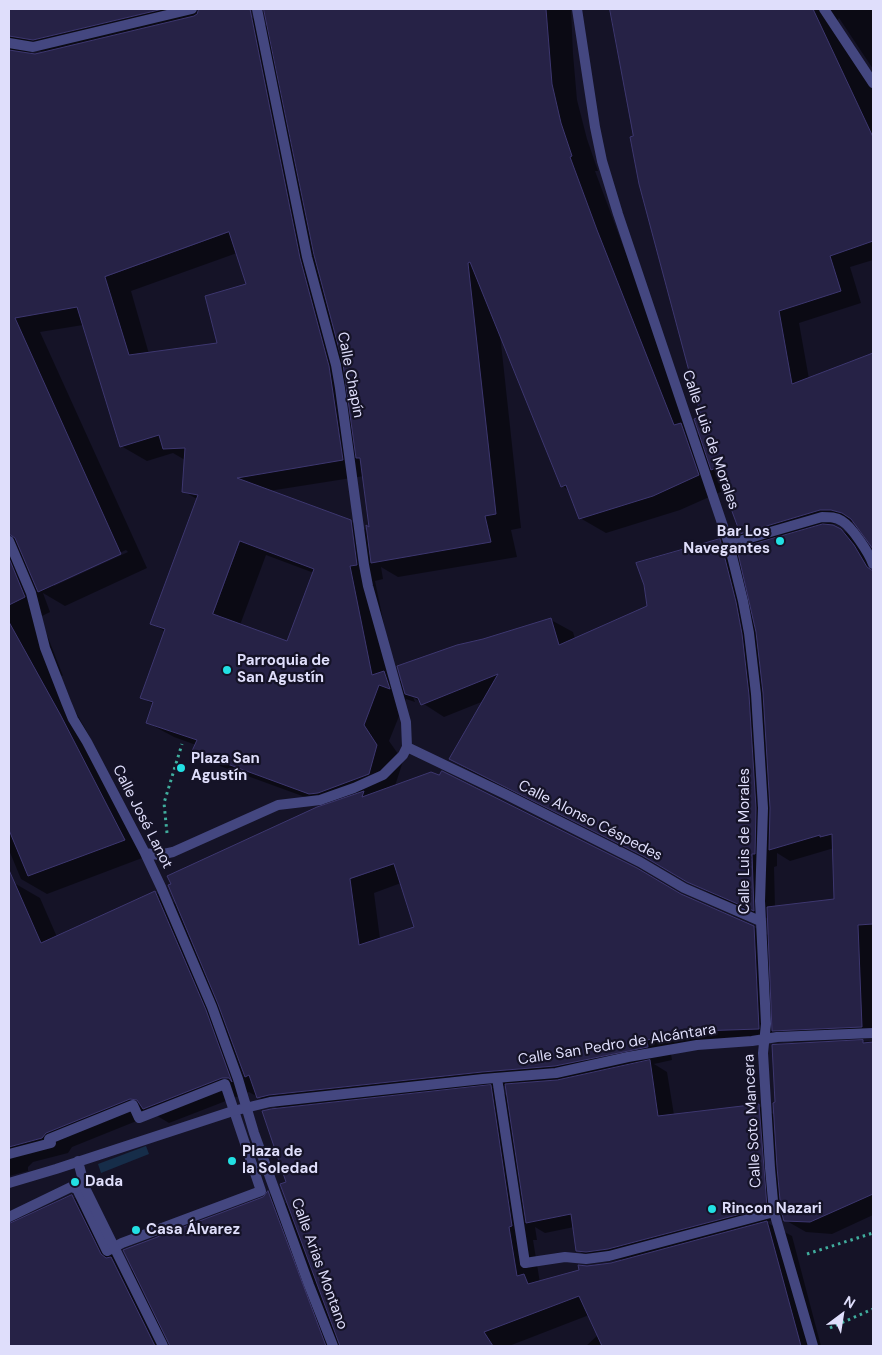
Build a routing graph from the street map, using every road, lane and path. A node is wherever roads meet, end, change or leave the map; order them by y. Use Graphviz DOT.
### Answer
graph roads {
  1 [pos="192,9"];
  2 [pos="257,9"];
  3 [pos="576,9"];
  4 [pos="824,9"];
  5 [pos="9,44"];
  6 [pos="873,83"];
  7 [pos="9,541"];
  8 [pos="730,544"];
  9 [pos="873,564"];
  10 [pos="182,744"];
  11 [pos="407,747"];
  12 [pos="167,836"];
  13 [pos="145,854"];
  14 [pos="760,921"];
  15 [pos="873,1033"];
  16 [pos="764,1039"];
  17 [pos="497,1078"];
  18 [pos="247,1108"];
  19 [pos="233,1111"];
  20 [pos="9,1154"];
  21 [pos="78,1161"];
  22 [pos="9,1183"];
  23 [pos="774,1212"];
  24 [pos="9,1217"];
  25 [pos="873,1233"];
  26 [pos="114,1247"];
  27 [pos="810,1253"];
  28 [pos="873,1309"];
  29 [pos="830,1328"];
  30 [pos="163,1346"];
  31 [pos="333,1346"];
  32 [pos="813,1346"];
  1 -- 5 [label="street"];
  2 -- 11 [label="street, Calle Chapín"];
  3 -- 8 [label="street, Calle Luis de Morales"];
  4 -- 6 [label="street"];
  7 -- 13 [label="street, Calle José Lanot"];
  8 -- 9 [label="street"];
  8 -- 14 [label="street, Calle Luis de Morales"];
  10 -- 12 [label="path"];
  11 -- 13 [label="street"];
  11 -- 14 [label="street, Calle Alonso Céspedes"];
  13 -- 18 [label="street, Calle José Lanot"];
  14 -- 16 [label="street, Calle Luis de Morales"];
  15 -- 16 [label="street, Calle San Pedro de Alcántara"];
  16 -- 17 [label="street, Calle San Pedro de Alcántara"];
  16 -- 23 [label="street, Calle Soto Mancera"];
  17 -- 18 [label="street, Calle San Pedro de Alcántara"];
  17 -- 23 [label="street"];
  18 -- 19 [label="street"];
  18 -- 31 [label="street, Calle Arias Montano"];
  19 -- 20 [label="street"];
  19 -- 21 [label="street"];
  19 -- 26 [label="street"];
  21 -- 22 [label="street"];
  21 -- 26 [label="street"];
  23 -- 32 [label="street, Calle Soto Mancera"];
  24 -- 26 [label="street"];
  25 -- 27 [label="path"];
  26 -- 30 [label="street"];
  28 -- 29 [label="path"];
}
